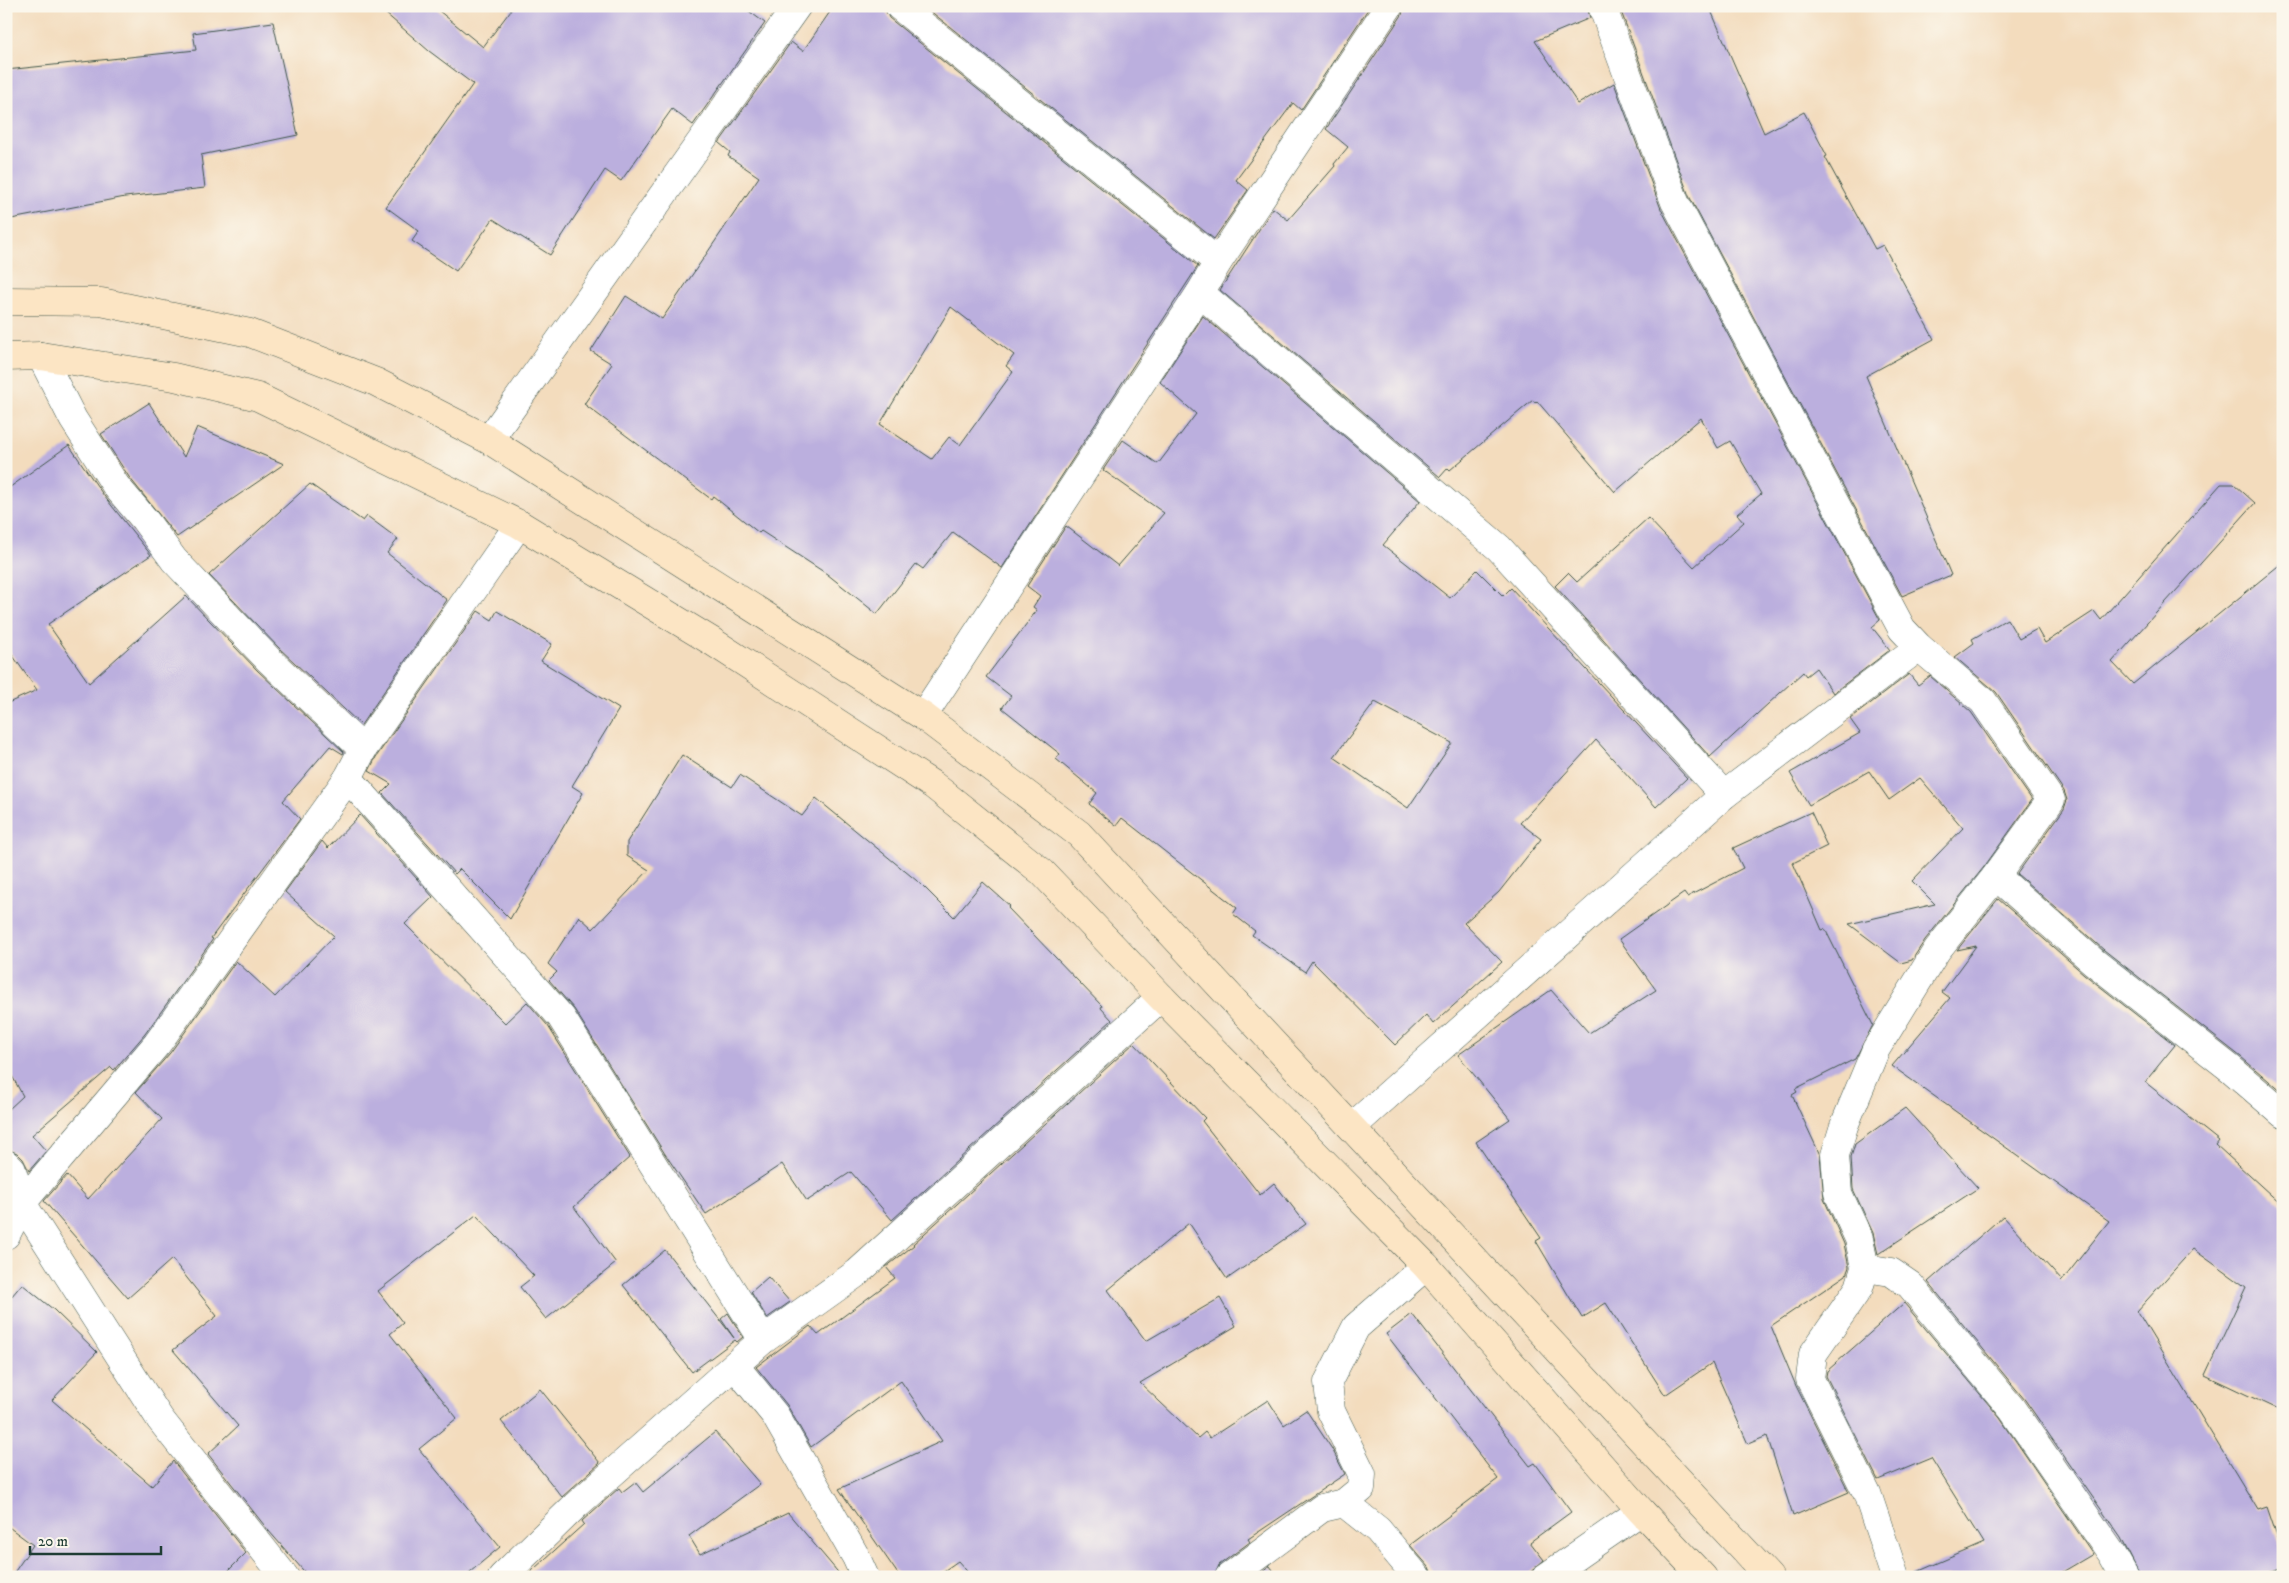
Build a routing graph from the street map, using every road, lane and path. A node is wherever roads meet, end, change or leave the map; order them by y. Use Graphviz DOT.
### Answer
graph roads {
  1 [pos="899,6"];
  2 [pos="1389,6"];
  3 [pos="1602,6"];
  4 [pos="795,7"];
  5 [pos="1218,262"];
  6 [pos="1200,293"];
  7 [pos="6,301"];
  8 [pos="41,356"];
  9 [pos="6,357"];
  10 [pos="489,440"];
  11 [pos="519,524"];
  12 [pos="1920,647"];
  13 [pos="923,716"];
  14 [pos="363,749"];
  15 [pos="348,778"];
  16 [pos="1724,795"];
  17 [pos="1996,876"];
  18 [pos="1161,997"];
  19 [pos="2283,1114"];
  20 [pos="1352,1127"];
  21 [pos="6,1164"];
  22 [pos="22,1203"];
  23 [pos="6,1235"];
  24 [pos="1426,1266"];
  25 [pos="1865,1268"];
  26 [pos="764,1340"];
  27 [pos="735,1366"];
  28 [pos="1344,1503"];
  29 [pos="1641,1511"];
  30 [pos="285,1577"];
  31 [pos="502,1577"];
  32 [pos="865,1577"];
  33 [pos="1229,1577"];
  34 [pos="1418,1577"];
  35 [pos="1546,1577"];
  36 [pos="1703,1577"];
  37 [pos="1769,1577"];
  38 [pos="1894,1577"];
  39 [pos="2125,1577"];
  1 -- 5 [label="street"];
  2 -- 5 [label="street"];
  3 -- 12 [label="street"];
  4 -- 10 [label="street"];
  5 -- 6 [label="street"];
  6 -- 13 [label="street"];
  6 -- 16 [label="street"];
  7 -- 10 [label="main road"];
  8 -- 9 [label="main road"];
  8 -- 11 [label="main road"];
  8 -- 14 [label="street"];
  10 -- 13 [label="main road"];
  11 -- 14 [label="street"];
  11 -- 18 [label="main road"];
  12 -- 16 [label="street"];
  12 -- 17 [label="street"];
  13 -- 20 [label="main road"];
  14 -- 15 [label="street"];
  15 -- 22 [label="street"];
  15 -- 26 [label="street"];
  16 -- 20 [label="street"];
  17 -- 19 [label="street"];
  17 -- 25 [label="street"];
  18 -- 24 [label="main road"];
  18 -- 26 [label="street"];
  20 -- 37 [label="main road"];
  21 -- 22 [label="street"];
  22 -- 23 [label="street"];
  22 -- 30 [label="street"];
  24 -- 28 [label="street"];
  24 -- 29 [label="main road"];
  25 -- 38 [label="street"];
  25 -- 39 [label="street"];
  26 -- 27 [label="street"];
  27 -- 31 [label="street"];
  27 -- 32 [label="street"];
  28 -- 33 [label="street"];
  28 -- 34 [label="street"];
  29 -- 35 [label="street"];
  29 -- 36 [label="main road"];
}
